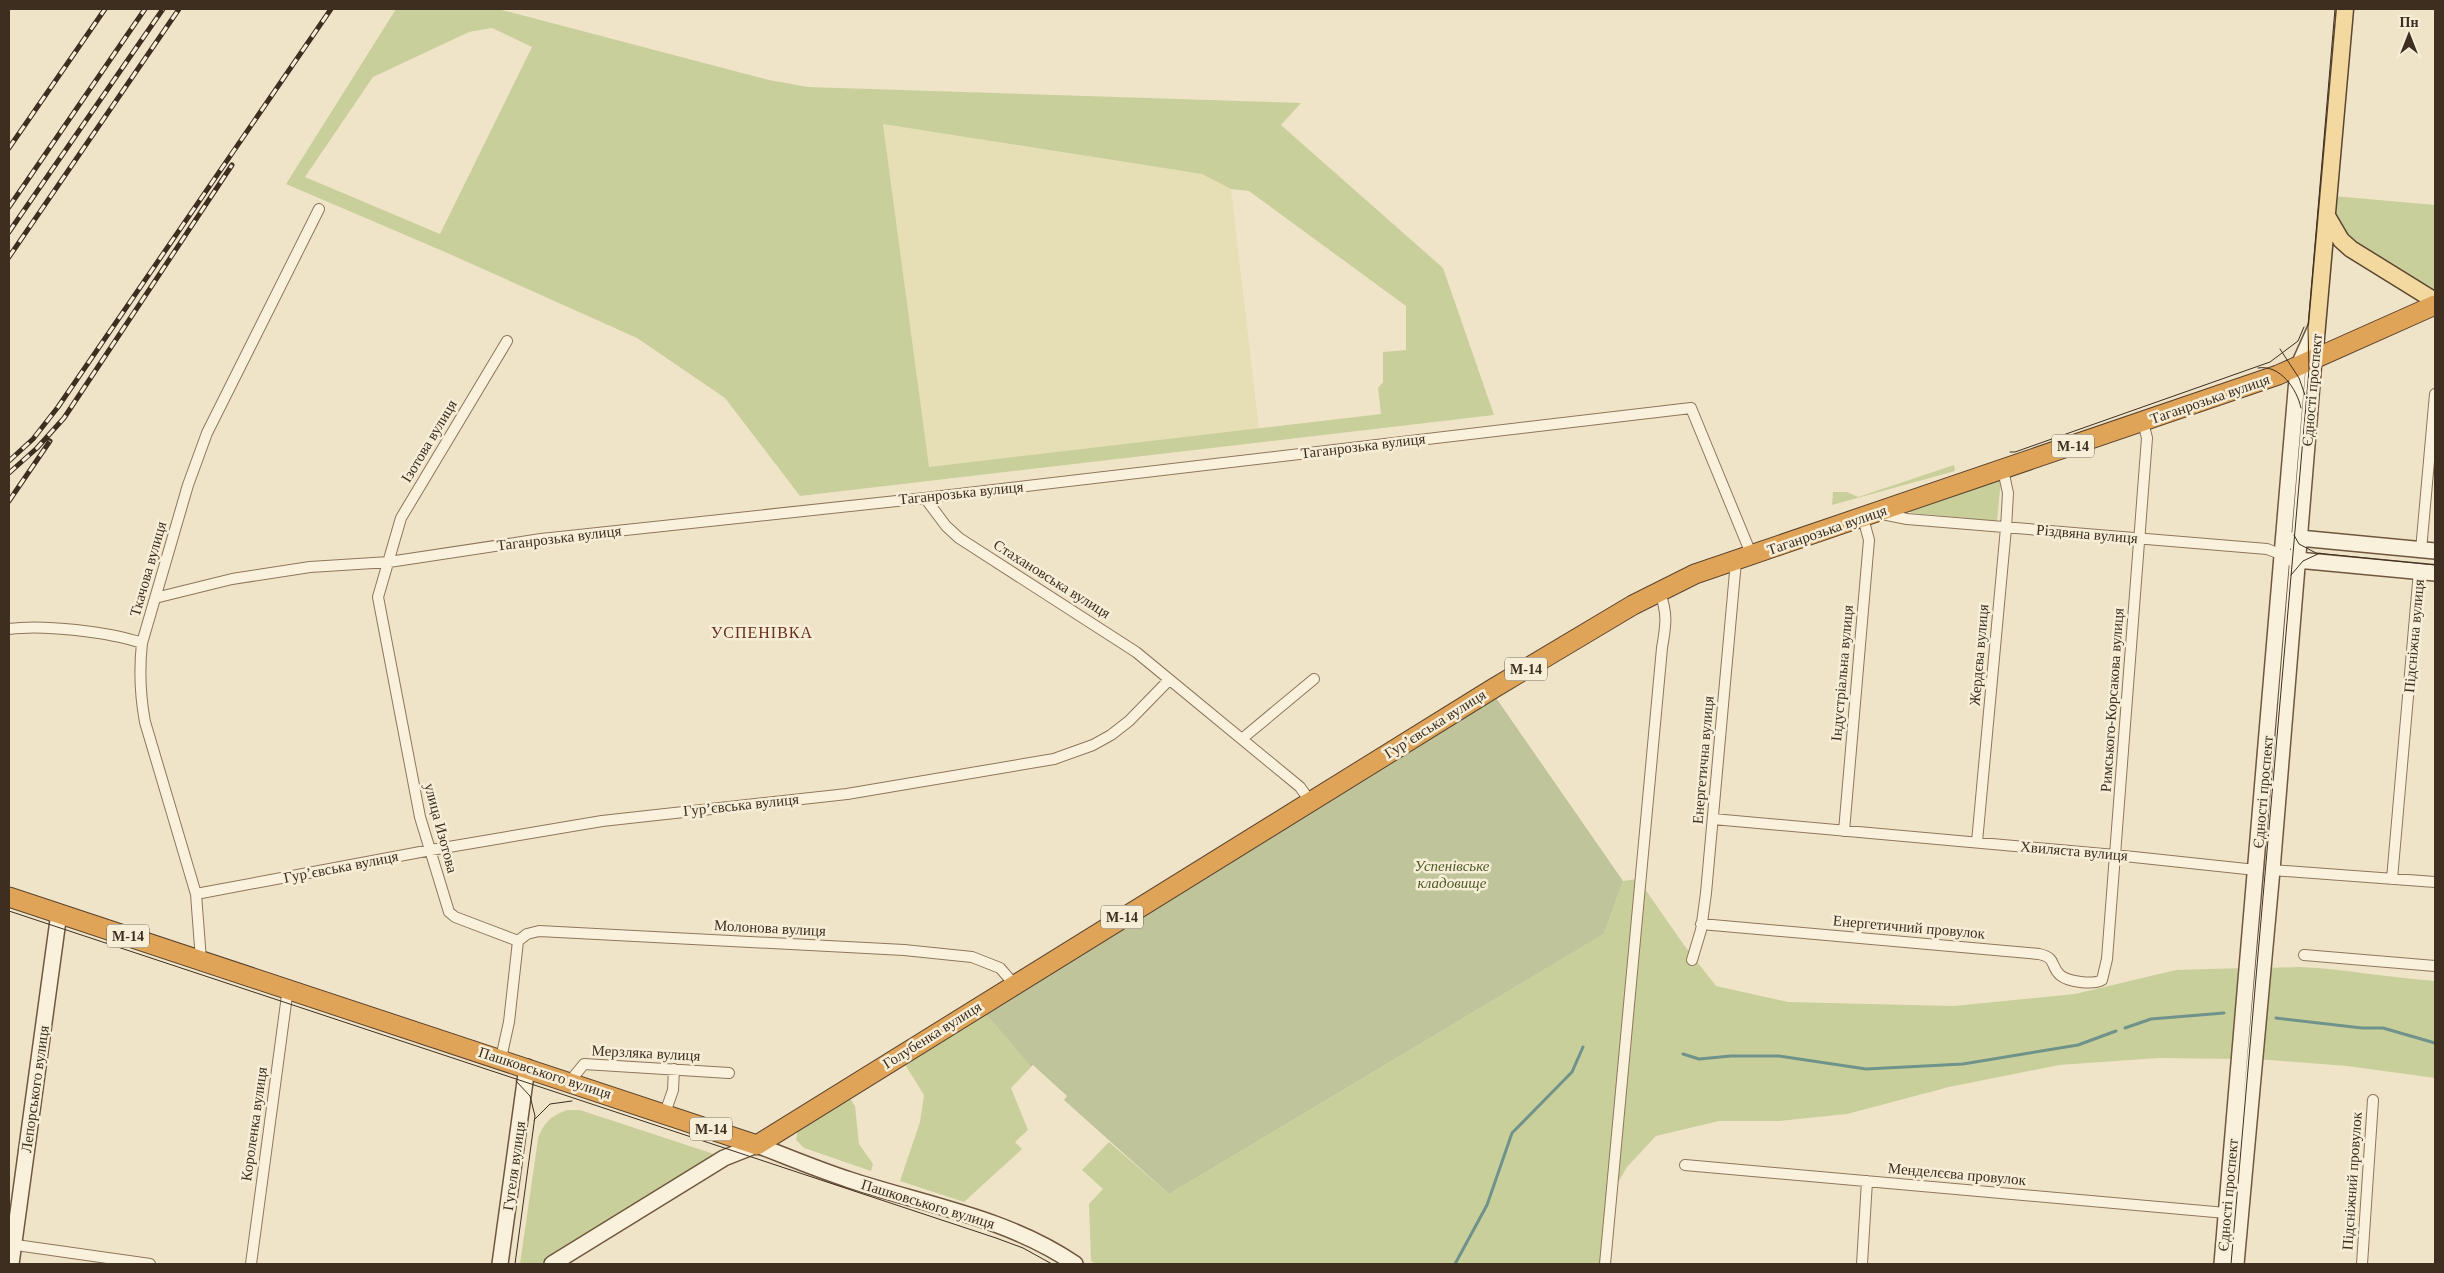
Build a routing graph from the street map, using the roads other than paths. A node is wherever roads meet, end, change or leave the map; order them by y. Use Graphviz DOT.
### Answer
graph roads {
  1 [pos="2345,9"];
  2 [pos="320,209"];
  3 [pos="2327,216"];
  4 [pos="2435,301"];
  5 [pos="2435,305"];
  6 [pos="507,341"];
  7 [pos="2306,363"];
  8 [pos="2435,394"];
  9 [pos="2143,422"];
  10 [pos="2003,470"];
  11 [pos="925,498"];
  12 [pos="1904,512"];
  13 [pos="1871,516"];
  14 [pos="2006,528"];
  15 [pos="2299,538"];
  16 [pos="2139,539"];
  17 [pos="2428,550"];
  18 [pos="2288,553"];
  19 [pos="1744,558"];
  20 [pos="389,562"];
  21 [pos="2420,572"];
  22 [pos="2435,573"];
  23 [pos="1659,590"];
  24 [pos="155,598"];
  25 [pos="9,629"];
  26 [pos="142,643"];
  27 [pos="1314,679"];
  28 [pos="1169,680"];
  29 [pos="1243,738"];
  30 [pos="1310,801"];
  31 [pos="1713,819"];
  32 [pos="1844,831"];
  33 [pos="1977,842"];
  34 [pos="431,850"];
  35 [pos="2115,855"];
  36 [pos="2256,870"];
  37 [pos="2272,870"];
  38 [pos="2392,879"];
  39 [pos="2435,882"];
  40 [pos="196,894"];
  41 [pos="9,897"];
  42 [pos="59,913"];
  43 [pos="1701,924"];
  44 [pos="518,940"];
  45 [pos="2304,955"];
  46 [pos="201,960"];
  47 [pos="1692,960"];
  48 [pos="2435,966"];
  49 [pos="2102,980"];
  50 [pos="1014,984"];
  51 [pos="288,988"];
  52 [pos="501,1058"];
  53 [pos="527,1067"];
  54 [pos="674,1069"];
  55 [pos="728,1073"];
  56 [pos="570,1081"];
  57 [pos="2373,1100"];
  58 [pos="665,1113"];
  59 [pos="757,1145"];
  60 [pos="1685,1165"];
  61 [pos="1867,1181"];
  62 [pos="2226,1213"];
  63 [pos="11,1245"];
  64 [pos="11,1264"];
  65 [pos="150,1264"];
  66 [pos="251,1264"];
  67 [pos="500,1264"];
  68 [pos="552,1264"];
  69 [pos="1075,1264"];
  70 [pos="1606,1264"];
  71 [pos="1862,1264"];
  72 [pos="2222,1264"];
  73 [pos="2236,1264"];
  74 [pos="2362,1264"];
  1 -- 3 [label="main road, Єдності проспект"];
  2 -- 24 [label="street, Ткачова вулиця"];
  3 -- 4 [label="main road"];
  3 -- 7 [label="main road, Єдності проспект"];
  5 -- 7 [label="highway, Таганрозька вулиця / М-14"];
  6 -- 20 [label="street, Ізотова вулиця"];
  7 -- 9 [label="highway, Таганрозька вулиця / М-14"];
  7 -- 15 [label="main road, Єдності проспект"];
  7 -- 18 [label="main road, Єдності проспект"];
  8 -- 17 [label="street, Підсніжна вулиця"];
  9 -- 10 [label="highway, Таганрозька вулиця / М-14"];
  9 -- 16 [label="street, Римського-Корсакова вулиця"];
  10 -- 12 [label="highway, Таганрозька вулиця / М-14"];
  10 -- 14 [label="street, Жердєва вулиця"];
  11 -- 19 [label="street, Таганрозька вулиця"];
  11 -- 20 [label="street, Таганрозька вулиця"];
  11 -- 28 [label="street, Стахановська вулиця"];
  12 -- 13 [label="highway, Таганрозька вулиця / М-14"];
  12 -- 14 [label="street, Різдвяна вулиця"];
  13 -- 19 [label="highway, Таганрозька вулиця / М-14"];
  13 -- 32 [label="street, Індустріальна вулиця"];
  14 -- 16 [label="street, Різдвяна вулиця"];
  14 -- 33 [label="street, Жердєва вулиця"];
  15 -- 17 [label="main road"];
  15 -- 18 [label="main road, Єдності проспект"];
  16 -- 18 [label="street, Різдвяна вулиця"];
  16 -- 35 [label="street, Римського-Корсакова вулиця"];
  17 -- 21 [label="main road, Підсніжна вулиця"];
  18 -- 21 [label="main road, Різдвяна вулиця"];
  18 -- 36 [label="main road, Єдності проспект"];
  18 -- 37 [label="main road, Єдності проспект"];
  19 -- 23 [label="highway, Гур’євська вулиця / М-14"];
  19 -- 31 [label="street, Енергетична вулиця"];
  20 -- 24 [label="street, Таганрозька вулиця"];
  20 -- 34 [label="street, улица Изотова"];
  21 -- 22 [label="main road, Різдвяна вулиця"];
  21 -- 38 [label="street, Підсніжна вулиця"];
  23 -- 30 [label="highway, Гур’євська вулиця / М-14"];
  23 -- 70 [label="street"];
  24 -- 26 [label="street, Ткачова вулиця"];
  25 -- 26 [label="street"];
  26 -- 40 [label="street, Ткачова вулиця"];
  27 -- 29 [label="street"];
  28 -- 29 [label="street"];
  28 -- 34 [label="street, Гур’євська вулиця"];
  29 -- 30 [label="street"];
  30 -- 50 [label="highway, Голубенка вулиця / М-14"];
  31 -- 32 [label="street, Хвиляста вулиця"];
  31 -- 43 [label="street, Енергетична вулиця"];
  32 -- 33 [label="street, Хвиляста вулиця"];
  33 -- 35 [label="street, Хвиляста вулиця"];
  34 -- 40 [label="street, Гур’євська вулиця"];
  34 -- 44 [label="street, улица Изотова"];
  35 -- 36 [label="street, Хвиляста вулиця"];
  35 -- 49 [label="street, Римського-Корсакова вулиця"];
  36 -- 37 [label="main road, Хвиляста вулиця"];
  36 -- 62 [label="main road, Єдності проспект"];
  37 -- 38 [label="street, Хвиляста вулиця"];
  37 -- 73 [label="main road, Єдності проспект"];
  38 -- 39 [label="street, Хвиляста вулиця"];
  40 -- 46 [label="street, Ткачова вулиця"];
  41 -- 42 [label="highway, Пашковського вулиця / М-14"];
  42 -- 46 [label="highway, Пашковського вулиця / М-14"];
  42 -- 63 [label="main road, Лепорського вулиця"];
  43 -- 47 [label="street, Енергетична вулиця"];
  43 -- 49 [label="street, Енергетичний провулок"];
  44 -- 50 [label="street, Молонова вулиця"];
  44 -- 52 [label="street"];
  45 -- 48 [label="street"];
  46 -- 51 [label="highway, Пашковського вулиця / М-14"];
  50 -- 59 [label="highway, Голубенка вулиця / М-14"];
  51 -- 52 [label="highway, Пашковського вулиця / М-14"];
  51 -- 66 [label="street, Короленка вулиця"];
  52 -- 53 [label="highway, Пашковського вулиця / М-14"];
  53 -- 56 [label="highway, Пашковського вулиця / М-14"];
  53 -- 67 [label="main road, Гугеля вулиця"];
  54 -- 55 [label="street, Мерзляка вулиця"];
  54 -- 56 [label="street, Мерзляка вулиця"];
  54 -- 58 [label="street"];
  56 -- 58 [label="highway, Пашковського вулиця / М-14"];
  57 -- 74 [label="street, Підсніжний провулок"];
  58 -- 59 [label="highway, Пашковського вулиця / М-14"];
  59 -- 68 [label="main road, Голубенка вулиця"];
  59 -- 69 [label="main road, Пашковського вулиця"];
  60 -- 61 [label="street, Менделєєва провулок"];
  61 -- 62 [label="street, Менделєєва провулок"];
  61 -- 71 [label="street"];
  62 -- 72 [label="main road, Єдності проспект"];
  63 -- 64 [label="main road, Лепорського вулиця"];
  63 -- 65 [label="street"];
}
